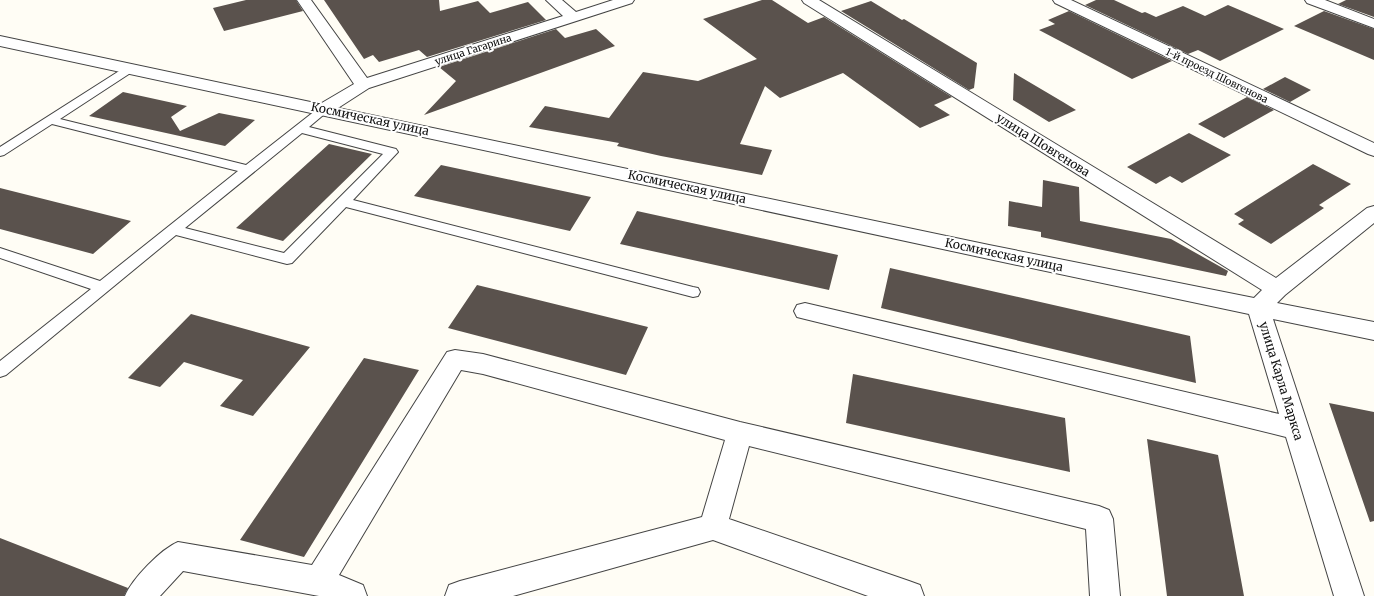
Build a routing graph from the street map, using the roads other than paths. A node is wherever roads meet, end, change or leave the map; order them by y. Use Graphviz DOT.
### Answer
graph roads {
  1 [pos="304,0"];
  2 [pos="553,0"];
  3 [pos="627,0"];
  4 [pos="809,0"];
  5 [pos="1060,0"];
  6 [pos="1312,0"];
  7 [pos="573,17"];
  8 [pos="1374,24"];
  9 [pos="0,41"];
  10 [pos="131,68"];
  11 [pos="364,85"];
  12 [pos="324,109"];
  13 [pos="50,120"];
  14 [pos="299,128"];
  15 [pos="1374,150"];
  16 [pos="0,152"];
  17 [pos="248,170"];
  18 [pos="343,202"];
  19 [pos="1374,213"];
  20 [pos="174,230"];
  21 [pos="0,253"];
  22 [pos="102,287"];
  23 [pos="1277,289"];
  24 [pos="693,292"];
  25 [pos="1258,308"];
  26 [pos="805,311"];
  27 [pos="1374,331"];
  28 [pos="0,370"];
  29 [pos="1296,429"];
  30 [pos="740,434"];
  31 [pos="713,527"];
  32 [pos="319,581"];
  33 [pos="140,596"];
  34 [pos="352,596"];
  35 [pos="460,596"];
  36 [pos="909,596"];
  37 [pos="1105,596"];
  38 [pos="1349,596"];
  1 -- 11 [label="street"];
  2 -- 7 [label="street"];
  3 -- 7 [label="street, улица Гагарина"];
  4 -- 23 [label="street, улица Шовгенова"];
  5 -- 15 [label="street, 1-й проезд Шовгенова"];
  6 -- 8 [label="street"];
  7 -- 11 [label="street, улица Гагарина"];
  9 -- 10 [label="street, Космическая улица"];
  10 -- 12 [label="street, Космическая улица"];
  10 -- 13 [label="lane"];
  11 -- 12 [label="street, улица Гагарина"];
  12 -- 14 [label="lane"];
  12 -- 25 [label="street, Космическая улица"];
  13 -- 16 [label="lane"];
  13 -- 17 [label="lane"];
  14 -- 17 [label="lane"];
  14 -- 18 [label="lane"];
  17 -- 20 [label="lane"];
  18 -- 20 [label="lane"];
  18 -- 24 [label="lane"];
  19 -- 23 [label="street, улица Карла Маркса"];
  20 -- 22 [label="lane"];
  21 -- 22 [label="lane"];
  22 -- 28 [label="lane"];
  23 -- 25 [label="street, улица Карла Маркса"];
  25 -- 27 [label="street, Космическая улица"];
  25 -- 29 [label="street, улица Карла Маркса"];
  26 -- 29 [label="street"];
  29 -- 38 [label="street, улица Карла Маркса"];
  30 -- 31 [label="street"];
  30 -- 32 [label="street"];
  30 -- 37 [label="street"];
  31 -- 35 [label="street"];
  31 -- 36 [label="street"];
  32 -- 33 [label="street"];
  32 -- 34 [label="street"];
}
